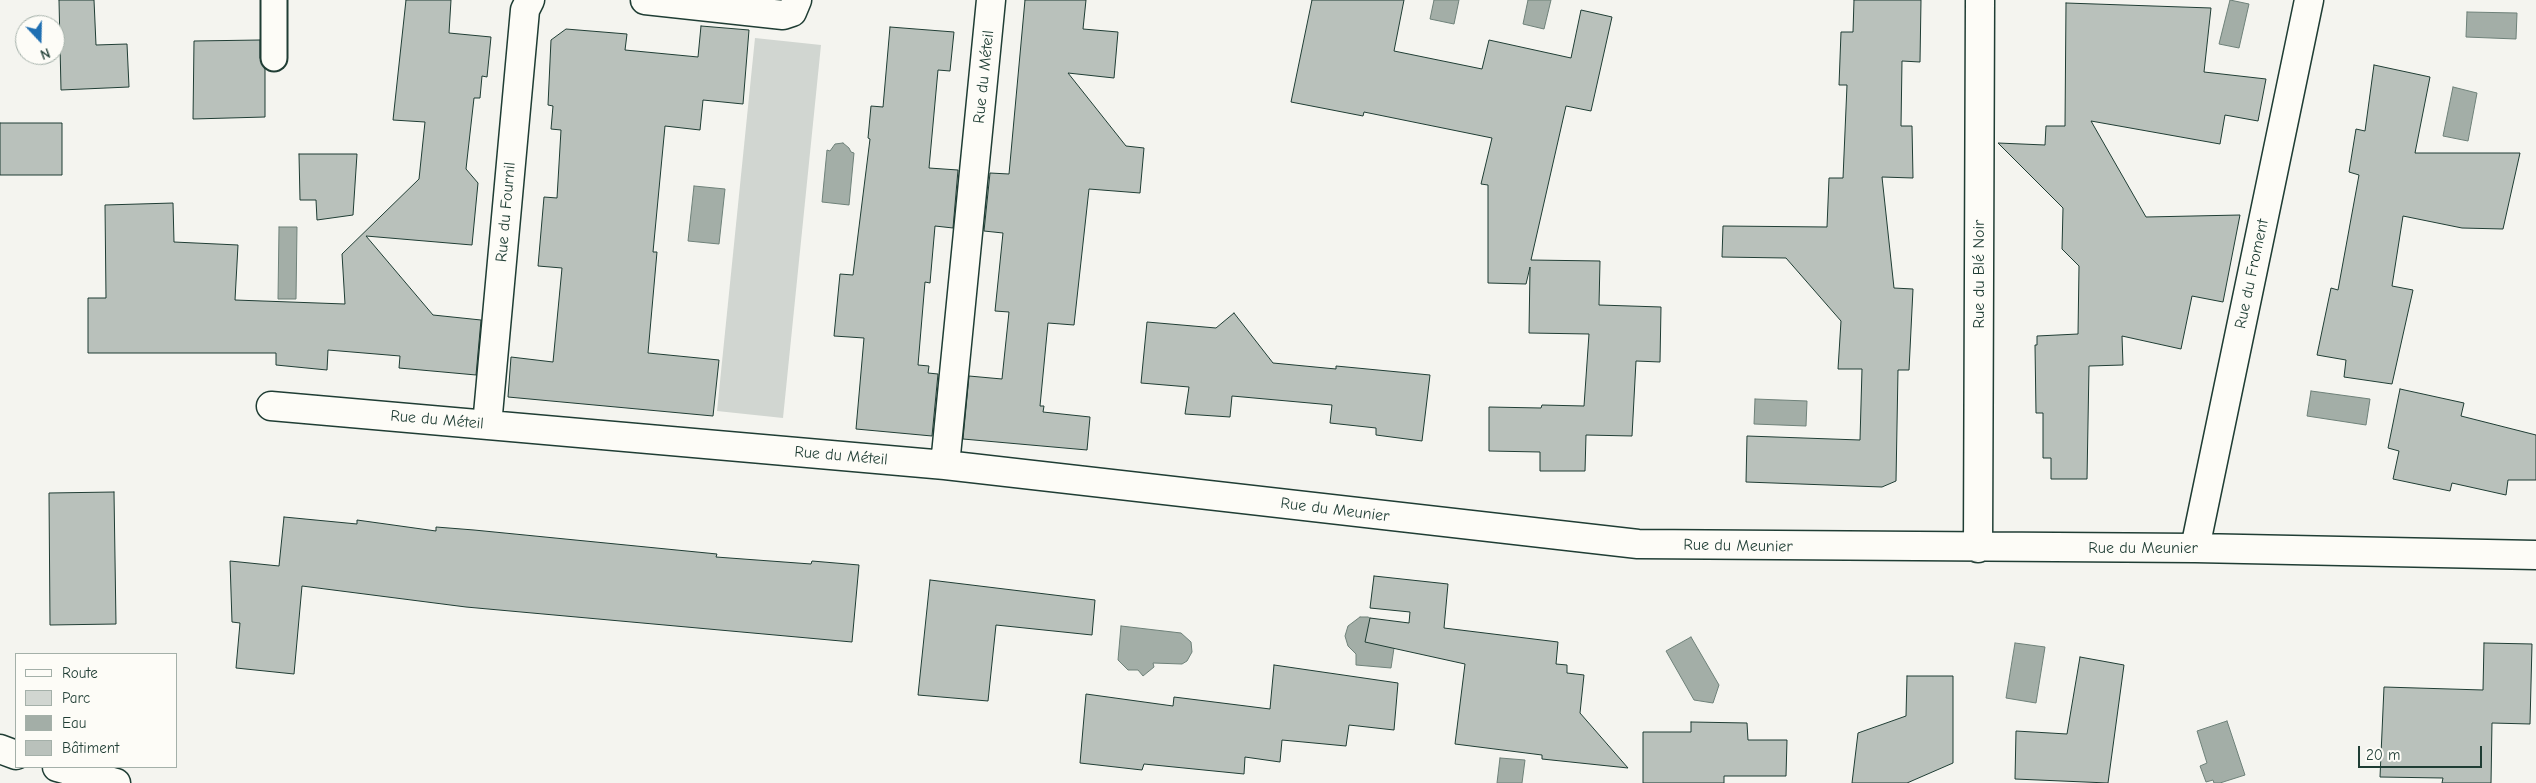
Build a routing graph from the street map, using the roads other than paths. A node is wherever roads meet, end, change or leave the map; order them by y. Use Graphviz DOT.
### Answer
graph roads {
  1 [pos="274,0"];
  2 [pos="530,0"];
  3 [pos="645,0"];
  4 [pos="797,0"];
  5 [pos="991,0"];
  6 [pos="1980,0"];
  7 [pos="2309,0"];
  8 [pos="274,58"];
  9 [pos="271,406"];
  10 [pos="487,425"];
  11 [pos="945,465"];
  12 [pos="1978,548"];
  13 [pos="2195,548"];
  14 [pos="2536,555"];
  15 [pos="0,750"];
  16 [pos="15,755"];
  17 [pos="61,768"];
  18 [pos="116,783"];
  1 -- 8 [label="lane"];
  2 -- 10 [label="street, Rue du Fournil"];
  3 -- 4 [label="street"];
  5 -- 11 [label="street, Rue du Méteil"];
  6 -- 12 [label="street, Rue du Blé Noir"];
  7 -- 13 [label="street, Rue du Froment"];
  9 -- 10 [label="street, Rue du Méteil"];
  10 -- 11 [label="street, Rue du Méteil"];
  11 -- 12 [label="street, Rue du Meunier"];
  12 -- 13 [label="street, Rue du Meunier"];
  13 -- 14 [label="street, Rue du Meunier"];
  15 -- 16 [label="street"];
  17 -- 18 [label="street"];
}
